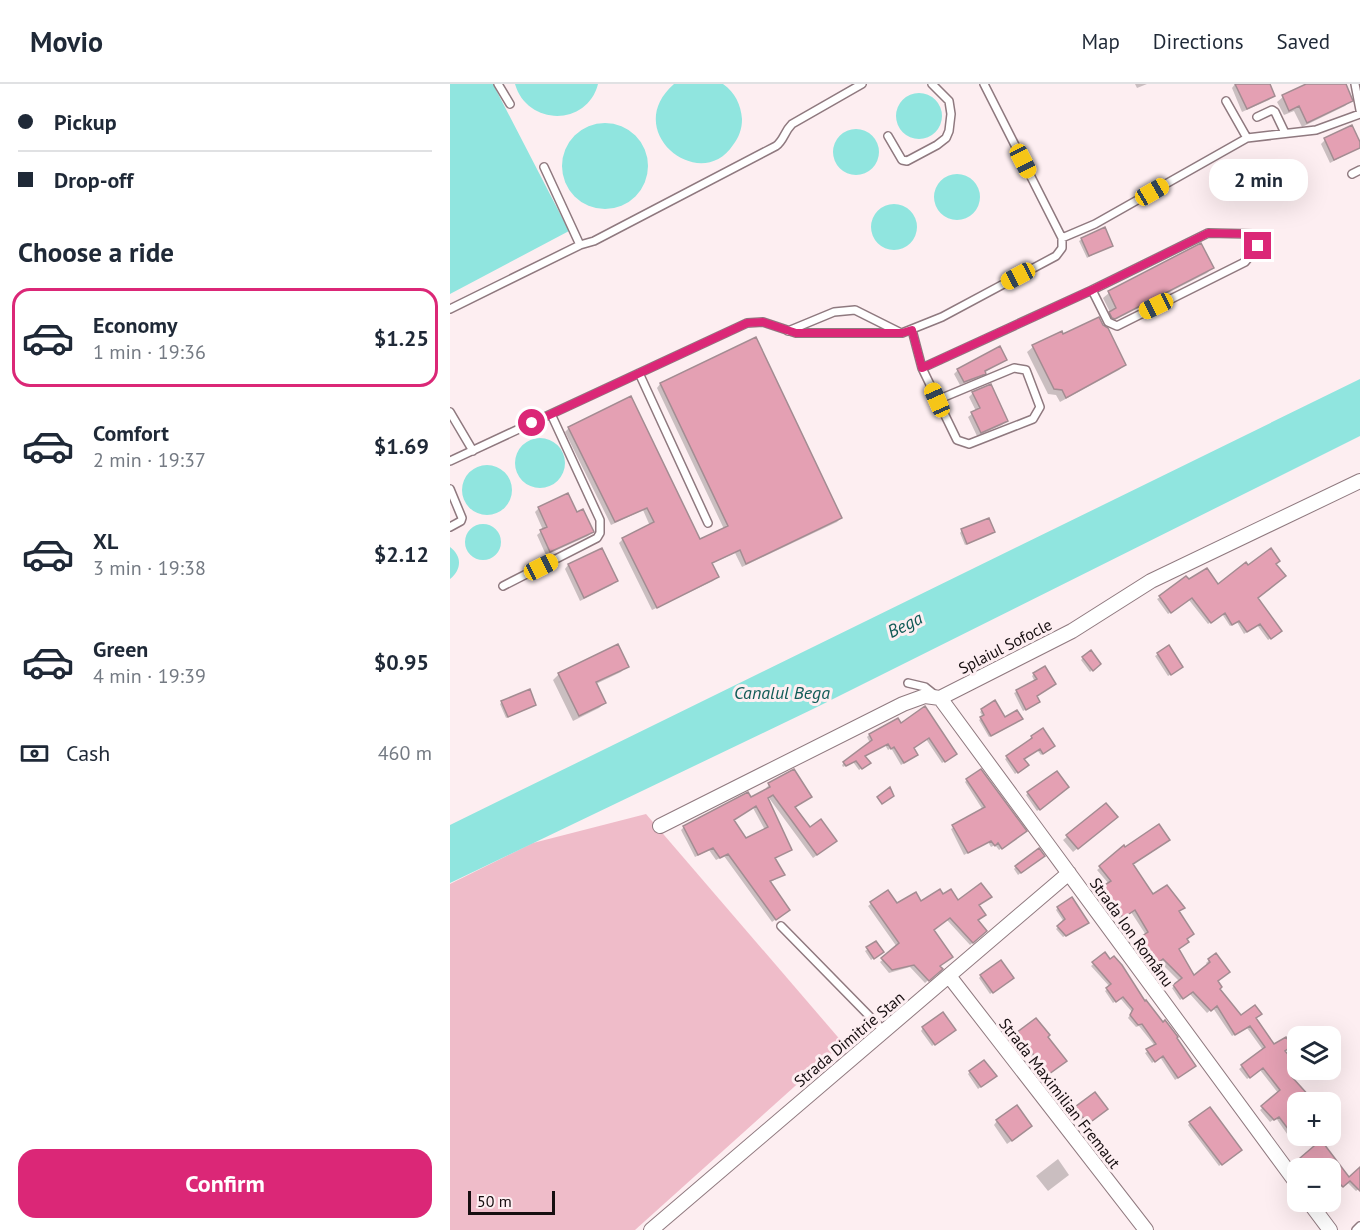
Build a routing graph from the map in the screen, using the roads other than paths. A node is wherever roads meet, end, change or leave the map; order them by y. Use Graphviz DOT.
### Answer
graph roads {
  1 [pos="498,84"];
  2 [pos="862,84"];
  3 [pos="932,84"];
  4 [pos="984,84"];
  5 [pos="1355,84"];
  6 [pos="1226,101"];
  7 [pos="510,104"];
  8 [pos="1360,112"];
  9 [pos="1257,117"];
  10 [pos="1285,133"];
  11 [pos="888,136"];
  12 [pos="1247,138"];
  13 [pos="544,166"];
  14 [pos="1360,170"];
  15 [pos="1352,174"];
  16 [pos="1062,238"];
  17 [pos="580,244"];
  18 [pos="1092,290"];
  19 [pos="450,309"];
  20 [pos="912,330"];
  21 [pos="788,331"];
  22 [pos="902,333"];
  23 [pos="922,368"];
  24 [pos="639,373"];
  25 [pos="937,400"];
  26 [pos="450,412"];
  27 [pos="551,414"];
  28 [pos="473,451"];
  29 [pos="450,461"];
  30 [pos="1360,481"];
  31 [pos="450,489"];
  32 [pos="708,523"];
  33 [pos="450,527"];
  34 [pos="503,586"];
  35 [pos="908,683"];
  36 [pos="940,698"];
  37 [pos="660,826"];
  38 [pos="1069,873"];
  39 [pos="781,926"];
  40 [pos="949,976"];
  41 [pos="884,1031"];
  42 [pos="1287,1170"];
  43 [pos="1316,1212"];
  44 [pos="1360,1226"];
  45 [pos="651,1230"];
  46 [pos="1146,1230"];
  47 [pos="1330,1230"];
  48 [pos="1356,1230"];
  1 -- 7 [label="lane"];
  2 -- 17 [label="lane"];
  3 -- 11 [label="lane"];
  4 -- 16 [label="lane"];
  5 -- 8 [label="lane"];
  6 -- 12 [label="lane"];
  8 -- 10 [label="lane"];
  9 -- 10 [label="lane"];
  10 -- 12 [label="lane"];
  12 -- 16 [label="lane"];
  13 -- 17 [label="lane"];
  14 -- 15 [label="lane"];
  16 -- 20 [label="lane"];
  17 -- 19 [label="lane"];
  18 -- 18 [label="lane"];
  18 -- 23 [label="lane"];
  20 -- 22 [label="lane"];
  20 -- 23 [label="lane"];
  21 -- 22 [label="lane"];
  21 -- 22 [label="lane"];
  21 -- 24 [label="lane"];
  23 -- 25 [label="lane"];
  24 -- 27 [label="lane"];
  24 -- 32 [label="lane"];
  25 -- 25 [label="lane"];
  26 -- 28 [label="lane"];
  27 -- 28 [label="lane"];
  27 -- 34 [label="lane"];
  28 -- 29 [label="lane"];
  30 -- 36 [label="street, Splaiul Sofocle"];
  31 -- 33 [label="lane"];
  35 -- 36 [label="lane"];
  36 -- 37 [label="street, Splaiul Sofocle"];
  36 -- 38 [label="street, Strada Ion Românu"];
  38 -- 40 [label="street, Strada Dimitrie Stan"];
  38 -- 42 [label="street, Strada Ion Românu"];
  39 -- 41 [label="lane"];
  40 -- 41 [label="street, Strada Dimitrie Stan"];
  40 -- 46 [label="street, Strada Maximilian Fremaut"];
  41 -- 45 [label="street, Strada Dimitrie Stan"];
  43 -- 47 [label="street"];
  44 -- 48 [label="lane"];
}
